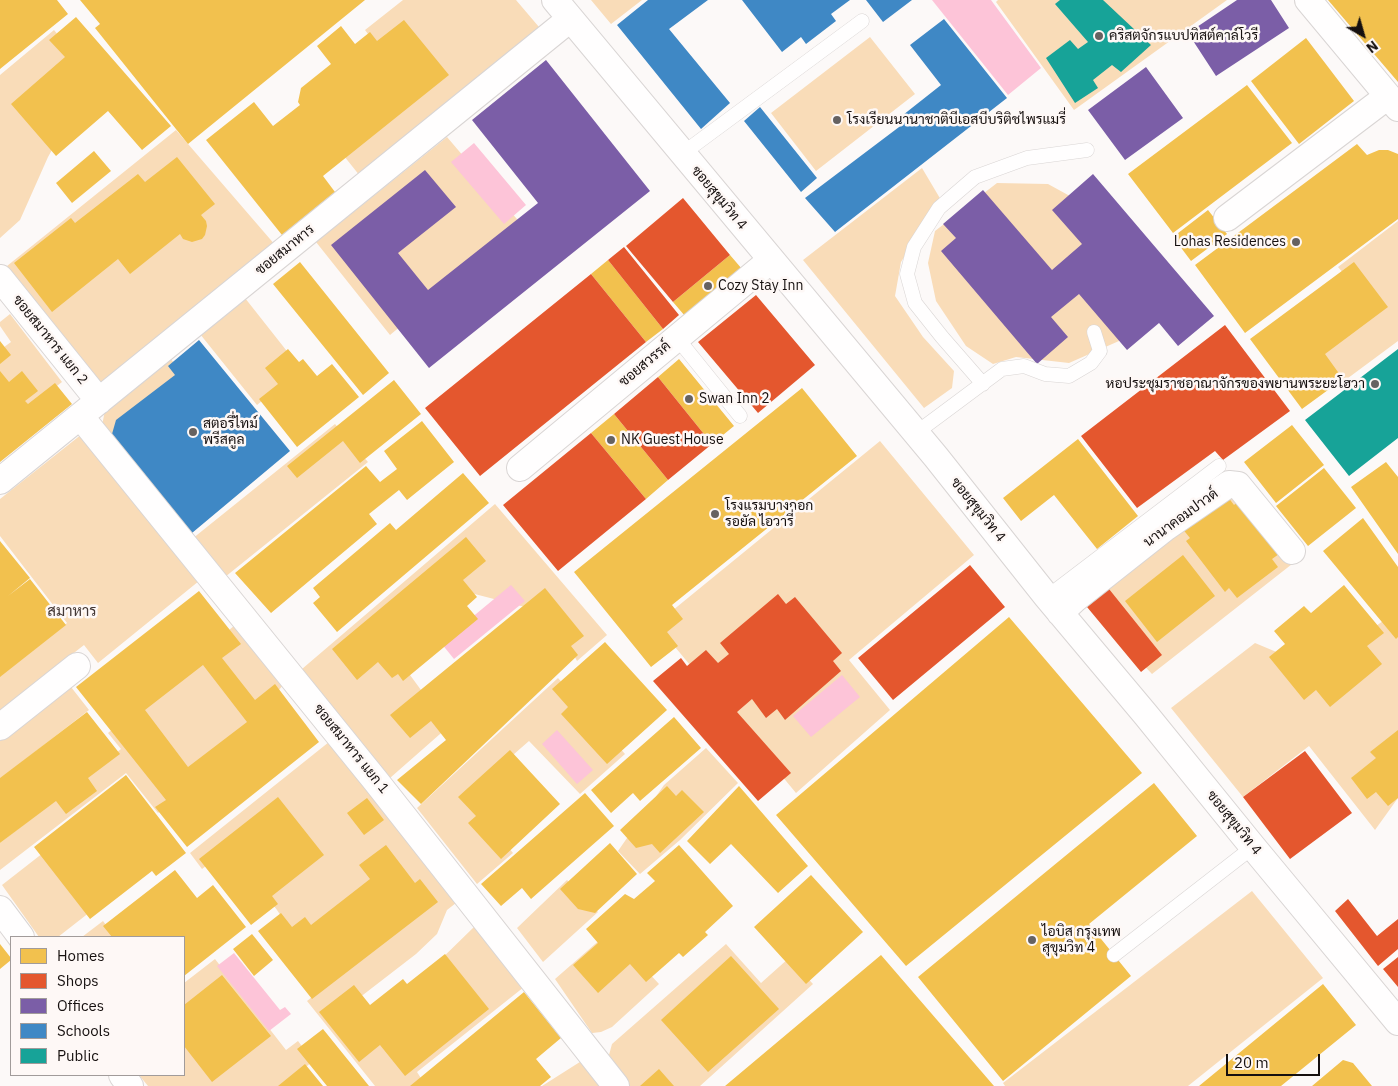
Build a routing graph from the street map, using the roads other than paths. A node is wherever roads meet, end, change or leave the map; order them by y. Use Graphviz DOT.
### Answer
graph roads {
  1 [pos="1308,0"];
  2 [pos="562,9"];
  3 [pos="862,21"];
  4 [pos="1393,102"];
  5 [pos="1087,150"];
  6 [pos="682,154"];
  7 [pos="1227,218"];
  8 [pos="771,260"];
  9 [pos="2,285"];
  10 [pos="1094,332"];
  11 [pos="677,338"];
  12 [pos="983,384"];
  13 [pos="90,409"];
  14 [pos="740,416"];
  15 [pos="916,433"];
  16 [pos="1219,466"];
  17 [pos="520,468"];
  18 [pos="0,481"];
  19 [pos="1292,551"];
  20 [pos="1053,605"];
  21 [pos="77,666"];
  22 [pos="0,727"];
  23 [pos="1253,847"];
  24 [pos="0,909"];
  25 [pos="20,936"];
  26 [pos="1114,955"];
  27 [pos="1398,1022"];
  28 [pos="616,1086"];
  1 -- 4 [label="street"];
  2 -- 6 [label="street, ซอยสุขุมวิท 4"];
  2 -- 13 [label="street, ซอยสมาหาร"];
  3 -- 6 [label="lane"];
  4 -- 7 [label="street"];
  5 -- 12 [label="lane"];
  6 -- 8 [label="street, ซอยสุขุมวิท 4"];
  8 -- 11 [label="street, ซอยสวรรค์"];
  8 -- 15 [label="street, ซอยสุขุมวิท 4"];
  9 -- 13 [label="street, ซอยสมาหาร แยก 2"];
  10 -- 12 [label="lane"];
  11 -- 14 [label="lane"];
  11 -- 17 [label="street, ซอยสวรรค์"];
  12 -- 15 [label="lane"];
  13 -- 18 [label="street, ซอยสมาหาร"];
  13 -- 28 [label="street, ซอยสมาหาร แยก 1"];
  15 -- 20 [label="street, ซอยสุขุมวิท 4"];
  16 -- 20 [label="lane"];
  19 -- 20 [label="street, นานาคอมปาวด์"];
  20 -- 23 [label="street, ซอยสุขุมวิท 4"];
  21 -- 22 [label="street"];
  23 -- 26 [label="lane"];
  23 -- 27 [label="street, ซอยสุขุมวิท 4"];
  24 -- 25 [label="street"];
}
